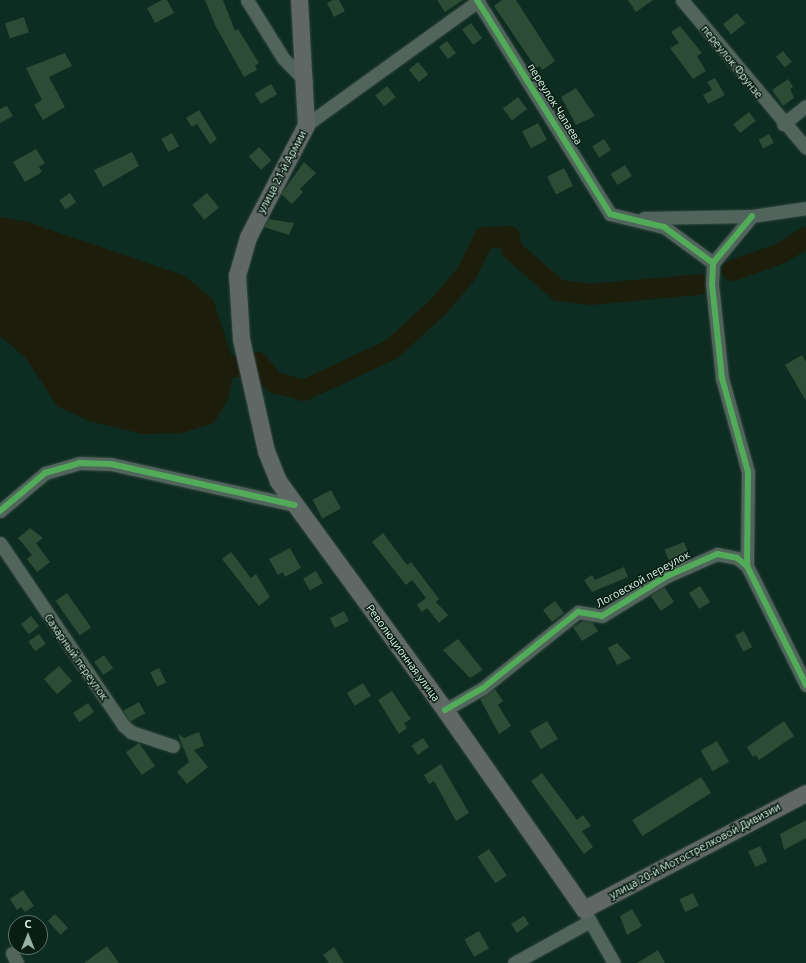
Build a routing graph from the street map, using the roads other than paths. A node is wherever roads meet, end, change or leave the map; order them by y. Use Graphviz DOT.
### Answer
graph roads {
  1 [pos="247,0"];
  2 [pos="299,0"];
  3 [pos="478,0"];
  4 [pos="682,0"];
  5 [pos="306,82"];
  6 [pos="806,106"];
  7 [pos="306,124"];
  8 [pos="783,124"];
  9 [pos="806,148"];
  10 [pos="806,208"];
  11 [pos="752,216"];
  12 [pos="632,219"];
  13 [pos="713,263"];
  14 [pos="252,395"];
  15 [pos="294,505"];
  16 [pos="0,511"];
  17 [pos="0,543"];
  18 [pos="747,566"];
  19 [pos="806,686"];
  20 [pos="445,710"];
  21 [pos="173,746"];
  22 [pos="806,793"];
  23 [pos="587,915"];
  24 [pos="514,963"];
  25 [pos="614,963"];
  1 -- 5 [label="street"];
  2 -- 5 [label="main road, улица 21-й Армии"];
  3 -- 7 [label="street"];
  3 -- 12 [label="street, переулок Чапаева"];
  4 -- 8 [label="street, переулок Фрунзе"];
  5 -- 7 [label="main road, улица 21-й Армии"];
  6 -- 8 [label="street"];
  7 -- 14 [label="main road, улица 21-й Армии"];
  8 -- 9 [label="street, переулок Фрунзе"];
  10 -- 11 [label="street"];
  11 -- 12 [label="street"];
  11 -- 13 [label="street"];
  12 -- 13 [label="street"];
  13 -- 18 [label="street"];
  14 -- 15 [label="main road, Революционная улица"];
  15 -- 16 [label="street"];
  15 -- 20 [label="main road, Революционная улица"];
  17 -- 21 [label="street, Сахарный переулок"];
  18 -- 19 [label="street"];
  18 -- 20 [label="street, Логовской переулок"];
  20 -- 23 [label="main road, Революционная улица"];
  22 -- 23 [label="main road, улица 20-й Мотострелковой Дивизии"];
  23 -- 24 [label="street, улица 20-й Мотострелковой Дивизии"];
  23 -- 25 [label="street, Революционная улица"];
}
